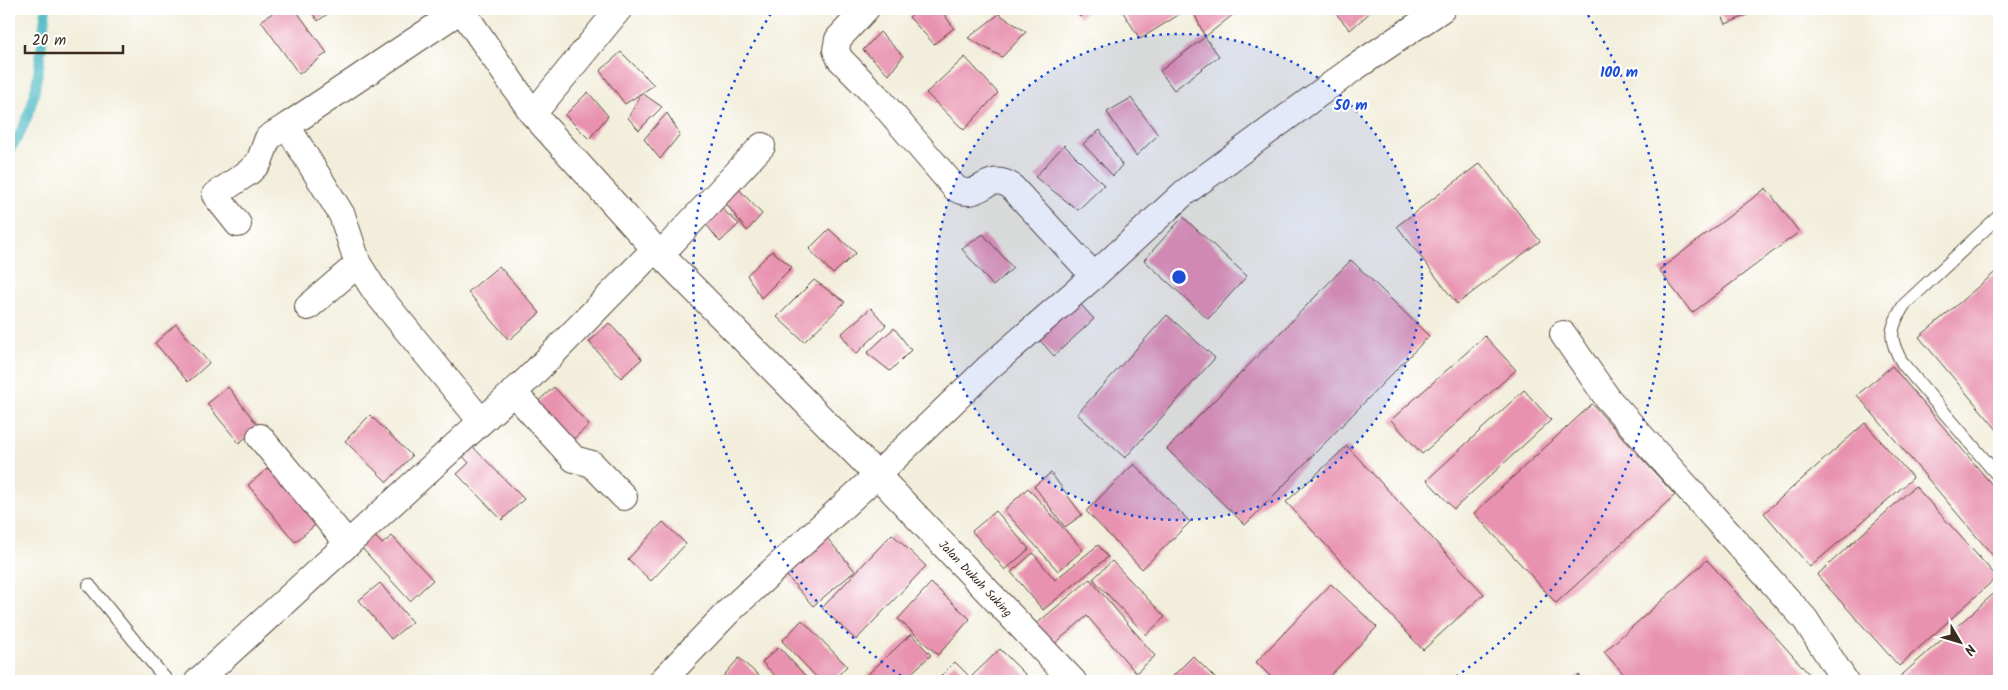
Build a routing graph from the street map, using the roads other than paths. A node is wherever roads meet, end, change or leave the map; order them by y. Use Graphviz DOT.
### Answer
graph roads {
  1 [pos="462,9"];
  2 [pos="619,9"];
  3 [pos="866,9"];
  4 [pos="1442,9"];
  5 [pos="533,114"];
  6 [pos="287,126"];
  7 [pos="762,146"];
  8 [pos="1999,216"];
  9 [pos="238,224"];
  10 [pos="658,252"];
  11 [pos="358,264"];
  12 [pos="1094,276"];
  13 [pos="308,307"];
  14 [pos="1563,334"];
  15 [pos="514,392"];
  16 [pos="481,421"];
  17 [pos="260,437"];
  18 [pos="877,476"];
  19 [pos="1999,477"];
  20 [pos="624,497"];
  21 [pos="348,544"];
  22 [pos="89,585"];
  23 [pos="1070,680"];
  24 [pos="167,681"];
  25 [pos="198,681"];
  26 [pos="662,681"];
  27 [pos="1844,681"];
  1 -- 5 [label="street, Jalan Dukuh Suking"];
  1 -- 6 [label="street"];
  2 -- 5 [label="street"];
  3 -- 12 [label="street"];
  4 -- 12 [label="street"];
  5 -- 10 [label="street, Jalan Dukuh Suking"];
  6 -- 9 [label="street"];
  6 -- 11 [label="street"];
  7 -- 10 [label="street"];
  8 -- 19 [label="lane"];
  10 -- 15 [label="street"];
  10 -- 18 [label="street, Jalan Dukuh Suking"];
  11 -- 13 [label="street"];
  11 -- 16 [label="street"];
  12 -- 18 [label="street"];
  14 -- 27 [label="street"];
  15 -- 16 [label="street"];
  15 -- 20 [label="street"];
  16 -- 21 [label="street"];
  17 -- 21 [label="street"];
  18 -- 23 [label="street, Jalan Dukuh Suking"];
  18 -- 26 [label="street"];
  21 -- 25 [label="street"];
  22 -- 24 [label="lane"];
}
